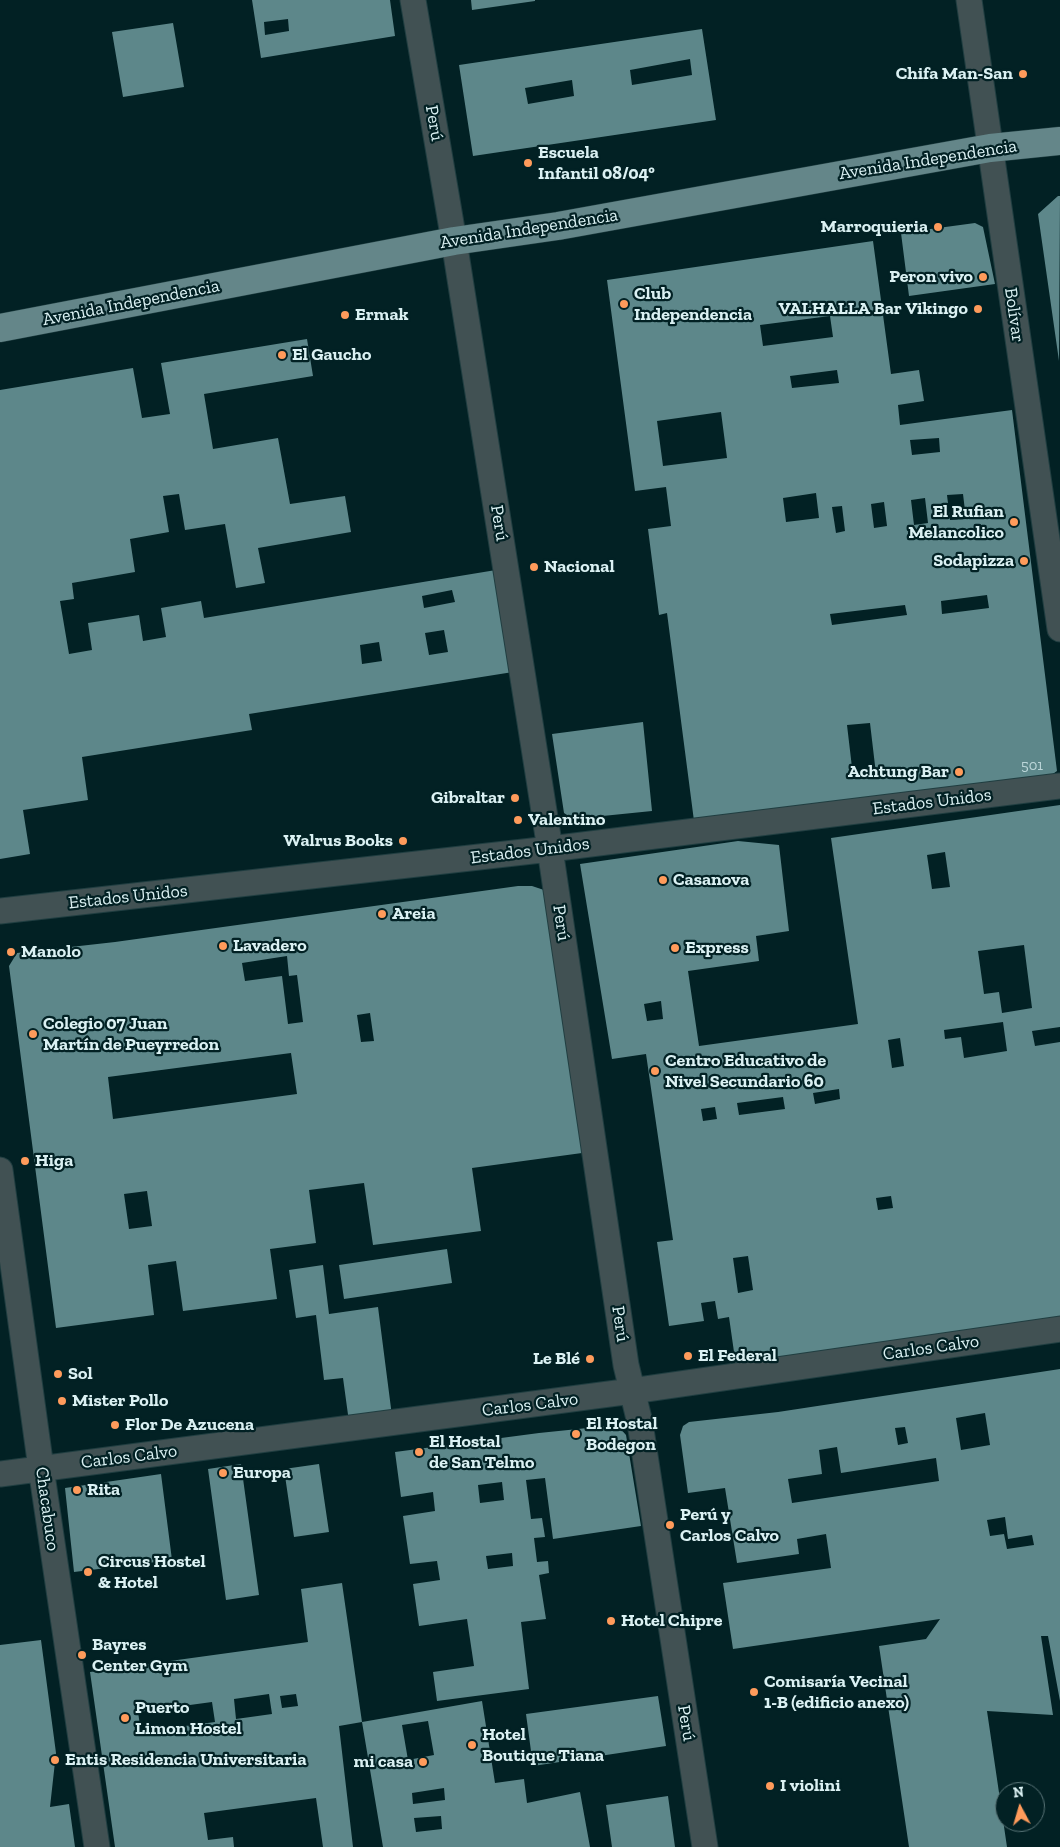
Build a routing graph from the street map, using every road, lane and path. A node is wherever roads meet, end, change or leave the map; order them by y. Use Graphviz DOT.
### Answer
graph roads {
  1 [pos="413,0"];
  2 [pos="969,0"];
  3 [pos="1060,142"];
  4 [pos="990,148"];
  5 [pos="454,241"];
  6 [pos="0,328"];
  7 [pos="1060,629"];
  8 [pos="1060,786"];
  9 [pos="550,849"];
  10 [pos="0,911"];
  11 [pos="0,1170"];
  12 [pos="1060,1329"];
  13 [pos="632,1391"];
  14 [pos="41,1468"];
  15 [pos="0,1474"];
  16 [pos="97,1847"];
  17 [pos="705,1847"];
  1 -- 5 [label="street, Perú"];
  2 -- 4 [label="street, Bolívar"];
  3 -- 4 [label="main road, Avenida Independencia"];
  4 -- 5 [label="main road, Avenida Independencia"];
  4 -- 7 [label="street, Bolívar"];
  5 -- 6 [label="main road, Avenida Independencia"];
  5 -- 9 [label="street, Perú"];
  8 -- 9 [label="street, Estados Unidos"];
  9 -- 10 [label="street, Estados Unidos"];
  9 -- 13 [label="street, Perú"];
  11 -- 14 [label="street, Chacabuco"];
  12 -- 13 [label="street, Carlos Calvo"];
  13 -- 14 [label="street, Carlos Calvo"];
  13 -- 17 [label="street, Perú"];
  14 -- 15 [label="street, Carlos Calvo"];
  14 -- 16 [label="street, Chacabuco"];
}
